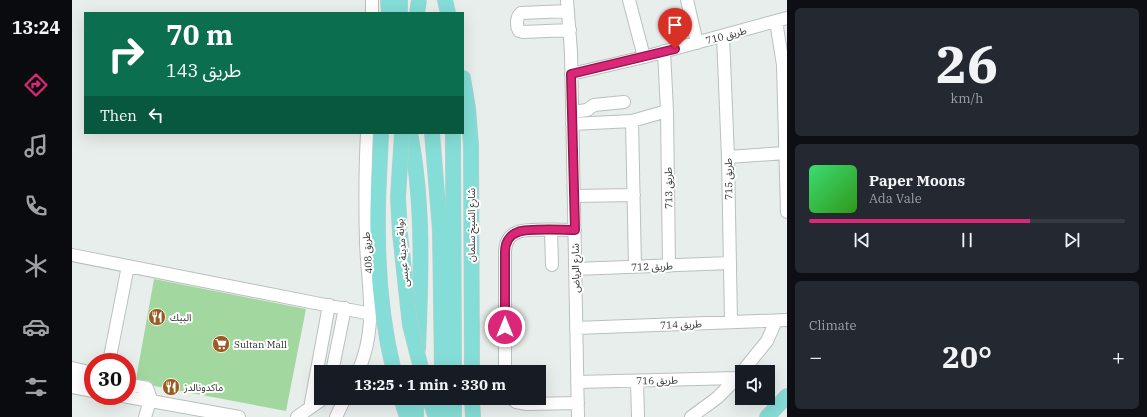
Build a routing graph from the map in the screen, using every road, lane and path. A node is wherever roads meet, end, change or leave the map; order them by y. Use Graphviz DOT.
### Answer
graph roads {
  1 [pos="372,0"];
  2 [pos="388,0"];
  3 [pos="400,0"];
  4 [pos="416,0"];
  5 [pos="419,0"];
  6 [pos="437,0"];
  7 [pos="445,0"];
  8 [pos="630,0"];
  9 [pos="687,0"];
  10 [pos="567,5"];
  11 [pos="372,12"];
  12 [pos="388,12"];
  13 [pos="400,12"];
  14 [pos="418,12"];
  15 [pos="418,12"];
  16 [pos="440,12"];
  17 [pos="448,12"];
  18 [pos="781,20"];
  19 [pos="570,30"];
  20 [pos="723,36"];
  21 [pos="697,43"];
  22 [pos="664,52"];
  23 [pos="644,57"];
  24 [pos="571,74"];
  25 [pos="785,75"];
  26 [pos="464,84"];
  27 [pos="624,102"];
  28 [pos="667,111"];
  29 [pos="572,112"];
  30 [pos="632,121"];
  31 [pos="572,124"];
  32 [pos="367,134"];
  33 [pos="381,134"];
  34 [pos="402,134"];
  35 [pos="410,134"];
  36 [pos="432,134"];
  37 [pos="453,134"];
  38 [pos="785,153"];
  39 [pos="728,157"];
  40 [pos="634,195"];
  41 [pos="574,196"];
  42 [pos="787,212"];
  43 [pos="551,230"];
  44 [pos="575,230"];
  45 [pos="72,255"];
  46 [pos="730,263"];
  47 [pos="552,265"];
  48 [pos="128,266"];
  49 [pos="669,266"];
  50 [pos="635,267"];
  51 [pos="575,269"];
  52 [pos="329,305"];
  53 [pos="345,308"];
  54 [pos="371,314"];
  55 [pos="781,320"];
  56 [pos="731,322"];
  57 [pos="576,328"];
  58 [pos="111,353"];
  59 [pos="333,365"];
  60 [pos="360,365"];
  61 [pos="392,365"];
  62 [pos="417,365"];
  63 [pos="420,365"];
  64 [pos="442,365"];
  65 [pos="454,365"];
  66 [pos="472,365"];
  67 [pos="505,365"];
  68 [pos="747,365"];
  69 [pos="72,368"];
  70 [pos="84,370"];
  71 [pos="735,374"];
  72 [pos="72,378"];
  73 [pos="735,379"];
  74 [pos="84,380"];
  75 [pos="637,381"];
  76 [pos="578,382"];
  77 [pos="136,386"];
  78 [pos="72,387"];
  79 [pos="84,389"];
  80 [pos="787,396"];
  81 [pos="136,398"];
  82 [pos="151,401"];
  83 [pos="578,403"];
  84 [pos="546,404"];
  85 [pos="314,405"];
  86 [pos="342,405"];
  87 [pos="403,405"];
  88 [pos="416,405"];
  89 [pos="432,405"];
  90 [pos="442,405"];
  91 [pos="454,405"];
  92 [pos="472,405"];
  93 [pos="310,408"];
  94 [pos="183,412"];
  95 [pos="146,417"];
  96 [pos="239,417"];
  97 [pos="297,417"];
  98 [pos="336,417"];
  99 [pos="407,417"];
  100 [pos="416,417"];
  101 [pos="436,417"];
  102 [pos="442,417"];
  103 [pos="454,417"];
  104 [pos="473,417"];
  105 [pos="578,417"];
  106 [pos="638,417"];
  107 [pos="691,417"];
  108 [pos="767,417"];
  1 -- 11 [label="street"];
  2 -- 12 [label="main road"];
  3 -- 13 [label="main road"];
  4 -- 14 [label="main road"];
  5 -- 15 [label="main road, bridge"];
  6 -- 16 [label="main road"];
  7 -- 17 [label="main road"];
  8 -- 23 [label="street"];
  9 -- 21 [label="street"];
  10 -- 19 [label="street, شارع الرياض"];
  10 -- 19 [label="street"];
  18 -- 20 [label="street, طريق 710"];
  18 -- 25 [label="street"];
  19 -- 24 [label="street, شارع الرياض"];
  20 -- 21 [label="street, طريق 710"];
  20 -- 39 [label="street, طريق 715"];
  21 -- 22 [label="street, طريق 710"];
  22 -- 23 [label="street, طريق 710"];
  22 -- 28 [label="street, طريق 713"];
  23 -- 24 [label="street, طريق 710"];
  24 -- 29 [label="street, شارع الرياض"];
  25 -- 38 [label="street"];
  26 -- 66 [label="main road, شارع الشيخ سلمان"];
  27 -- 29 [label="street"];
  28 -- 30 [label="street"];
  28 -- 49 [label="street, طريق 713"];
  29 -- 31 [label="street, شارع الرياض"];
  30 -- 31 [label="street"];
  30 -- 40 [label="street"];
  31 -- 41 [label="street, شارع الرياض"];
  32 -- 54 [label="street, طريق 408"];
  33 -- 61 [label="main road"];
  34 -- 63 [label="main road, بوابة مدينة عيسى, bridge"];
  35 -- 62 [label="main road"];
  36 -- 64 [label="main road"];
  37 -- 65 [label="main road, شارع الشيخ سلمان"];
  38 -- 39 [label="street"];
  38 -- 42 [label="street"];
  39 -- 46 [label="street, طريق 715"];
  40 -- 41 [label="street"];
  40 -- 50 [label="street"];
  41 -- 44 [label="street, شارع الرياض"];
  43 -- 44 [label="street"];
  43 -- 47 [label="street"];
  43 -- 67 [label="street"];
  44 -- 51 [label="street, شارع الرياض"];
  45 -- 48 [label="street"];
  46 -- 49 [label="street, طريق 712"];
  46 -- 56 [label="street, طريق 715"];
  48 -- 52 [label="street"];
  48 -- 58 [label="street"];
  49 -- 50 [label="street, طريق 712"];
  50 -- 51 [label="street, طريق 712"];
  51 -- 57 [label="street, شارع الرياض"];
  52 -- 53 [label="street"];
  52 -- 93 [label="street"];
  53 -- 54 [label="street"];
  53 -- 59 [label="street"];
  54 -- 60 [label="street, طريق 408"];
  55 -- 56 [label="street, طريق 714"];
  55 -- 68 [label="street"];
  56 -- 57 [label="street, طريق 714"];
  57 -- 76 [label="street, شارع الرياض"];
  69 -- 70 [label="street"];
  71 -- 75 [label="street, طريق 716"];
  72 -- 74 [label="street"];
  73 -- 107 [label="street"];
  75 -- 76 [label="street, طريق 716"];
  75 -- 106 [label="street"];
  76 -- 83 [label="street, شارع الرياض"];
  77 -- 82 [label="street"];
  78 -- 79 [label="street"];
  80 -- 108 [label="main road"];
  81 -- 82 [label="street"];
  82 -- 94 [label="street"];
  82 -- 95 [label="street"];
  83 -- 84 [label="street"];
  83 -- 105 [label="street, شارع الرياض"];
  85 -- 93 [label="street"];
  86 -- 98 [label="street"];
  87 -- 99 [label="main road"];
  88 -- 100 [label="main road"];
  89 -- 101 [label="main road"];
  90 -- 102 [label="main road"];
  91 -- 103 [label="main road"];
  92 -- 104 [label="main road"];
  93 -- 97 [label="street"];
  94 -- 96 [label="street"];
}
